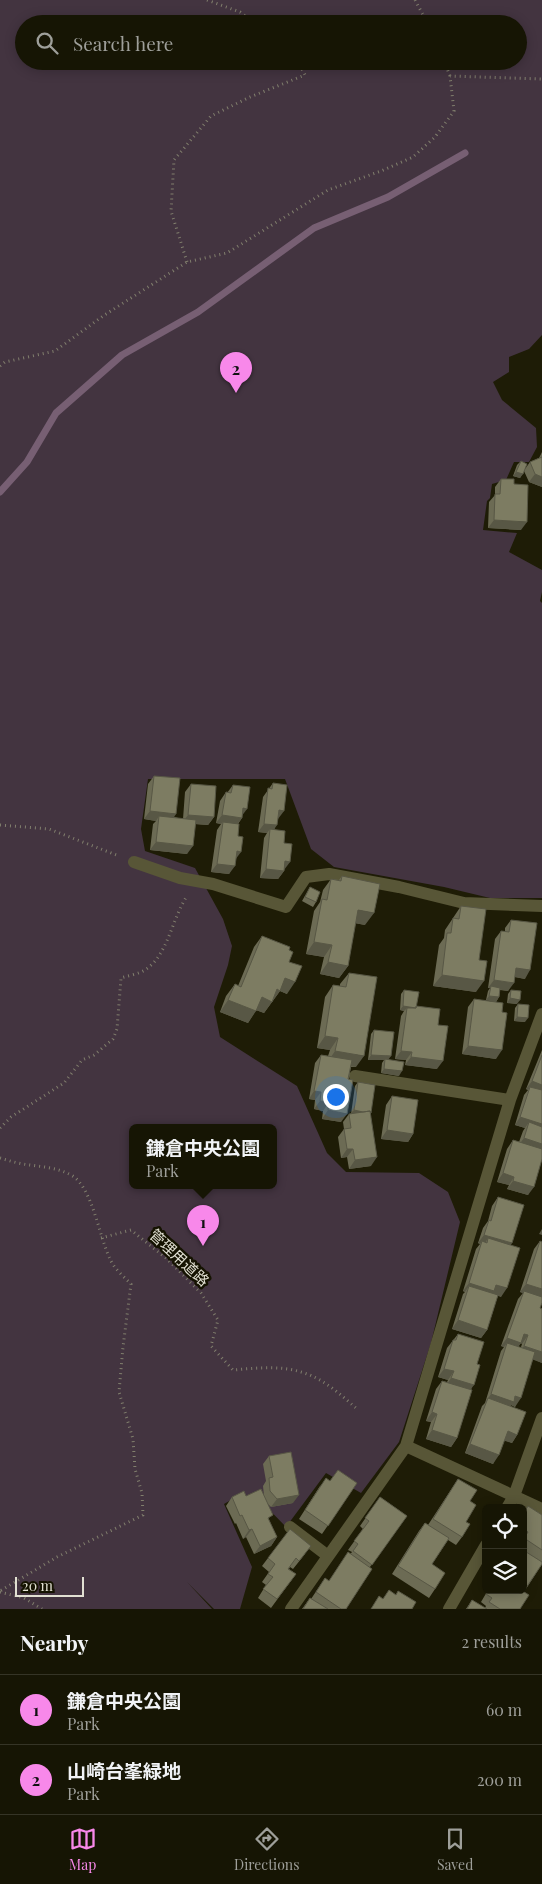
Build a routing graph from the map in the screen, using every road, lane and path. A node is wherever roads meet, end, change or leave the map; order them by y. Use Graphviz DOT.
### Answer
graph roads {
  1 [pos="207,0"];
  2 [pos="415,0"];
  3 [pos="244,15"];
  4 [pos="423,15"];
  5 [pos="302,70"];
  6 [pos="448,70"];
  7 [pos="450,76"];
  8 [pos="542,79"];
  9 [pos="187,262"];
  10 [pos="0,366"];
  11 [pos="0,825"];
  12 [pos="134,862"];
  13 [pos="213,884"];
  14 [pos="542,906"];
  15 [pos="542,1014"];
  16 [pos="355,1076"];
  17 [pos="510,1100"];
  18 [pos="0,1128"];
  19 [pos="0,1158"];
  20 [pos="101,1238"];
  21 [pos="356,1408"];
  22 [pos="542,1418"];
  23 [pos="406,1446"];
  24 [pos="514,1496"];
  25 [pos="509,1504"];
  26 [pos="542,1509"];
  27 [pos="290,1528"];
  28 [pos="484,1549"];
  29 [pos="328,1556"];
  30 [pos="0,1591"];
  31 [pos="42,1609"];
  32 [pos="290,1609"];
  33 [pos="449,1609"];
  1 -- 3 [label="path"];
  2 -- 4 [label="path"];
  5 -- 9 [label="path"];
  6 -- 7 [label="path"];
  7 -- 8 [label="path"];
  7 -- 9 [label="path"];
  9 -- 10 [label="path"];
  11 -- 12 [label="path"];
  12 -- 13 [label="street"];
  13 -- 14 [label="street"];
  13 -- 18 [label="path"];
  15 -- 17 [label="street"];
  16 -- 17 [label="street"];
  17 -- 23 [label="street"];
  19 -- 20 [label="path"];
  20 -- 21 [label="path, 管理用道路"];
  20 -- 30 [label="path"];
  22 -- 24 [label="street"];
  23 -- 24 [label="street"];
  23 -- 29 [label="street"];
  24 -- 25 [label="street"];
  24 -- 26 [label="street"];
  27 -- 29 [label="street"];
  28 -- 33 [label="street"];
  29 -- 32 [label="street"];
  30 -- 31 [label="path"];
}
